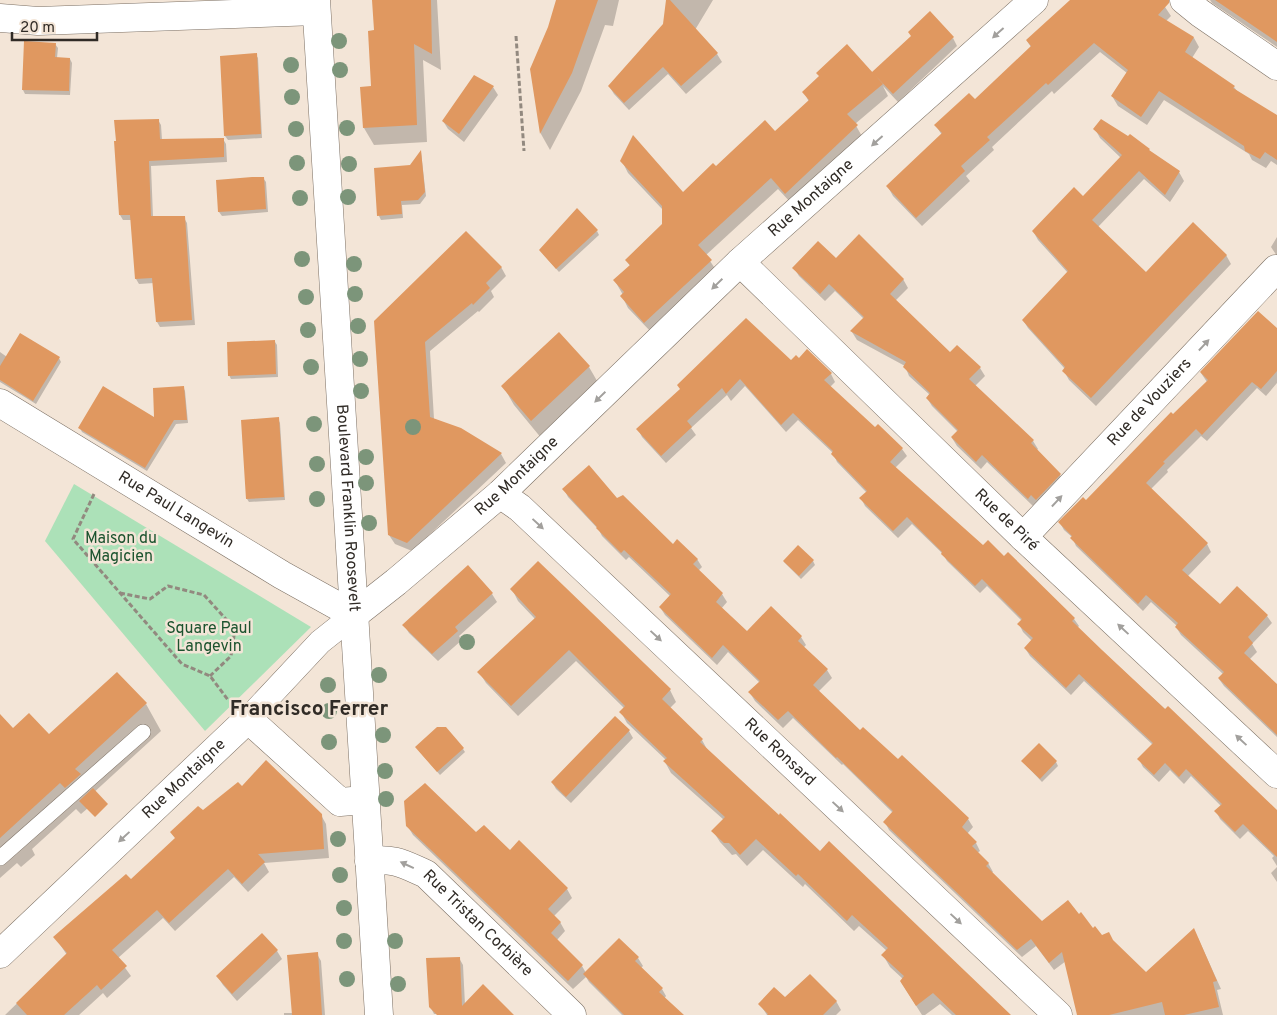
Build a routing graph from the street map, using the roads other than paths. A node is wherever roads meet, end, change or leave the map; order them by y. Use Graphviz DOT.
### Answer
graph roads {
  1 [pos="1034,0"];
  2 [pos="1184,0"];
  3 [pos="316,6"];
  4 [pos="38,10"];
  5 [pos="0,18"];
  6 [pos="1277,66"];
  7 [pos="740,262"];
  8 [pos="1277,270"];
  9 [pos="0,403"];
  10 [pos="500,494"];
  11 [pos="1023,537"];
  12 [pos="354,615"];
  13 [pos="248,719"];
  14 [pos="143,732"];
  15 [pos="1277,774"];
  16 [pos="365,800"];
  17 [pos="0,858"];
  18 [pos="369,861"];
  19 [pos="0,954"];
  20 [pos="379,1015"];
  21 [pos="572,1015"];
  22 [pos="1058,1015"];
  1 -- 7 [label="street, Rue Montaigne, one-way"];
  2 -- 6 [label="street"];
  3 -- 4 [label="street"];
  3 -- 12 [label="street, Boulevard Franklin Roosevelt"];
  4 -- 5 [label="street"];
  7 -- 10 [label="street, Rue Montaigne, one-way"];
  7 -- 11 [label="street, Rue de Piré"];
  11 -- 8 [label="street, Rue de Vouziers, one-way"];
  9 -- 12 [label="street, Rue Paul Langevin"];
  10 -- 12 [label="street, Rue Montaigne"];
  10 -- 22 [label="street, Rue Ronsard, one-way"];
  15 -- 11 [label="street, Rue de Piré, one-way"];
  12 -- 13 [label="street, Rue Montaigne"];
  12 -- 16 [label="street, Boulevard Franklin Roosevelt"];
  13 -- 16 [label="street"];
  13 -- 19 [label="street, Rue Montaigne, one-way"];
  14 -- 17 [label="lane"];
  16 -- 18 [label="street, Boulevard Franklin Roosevelt"];
  18 -- 20 [label="street, Boulevard Franklin Roosevelt"];
  21 -- 18 [label="street, Rue Tristan Corbière, one-way"];
}
